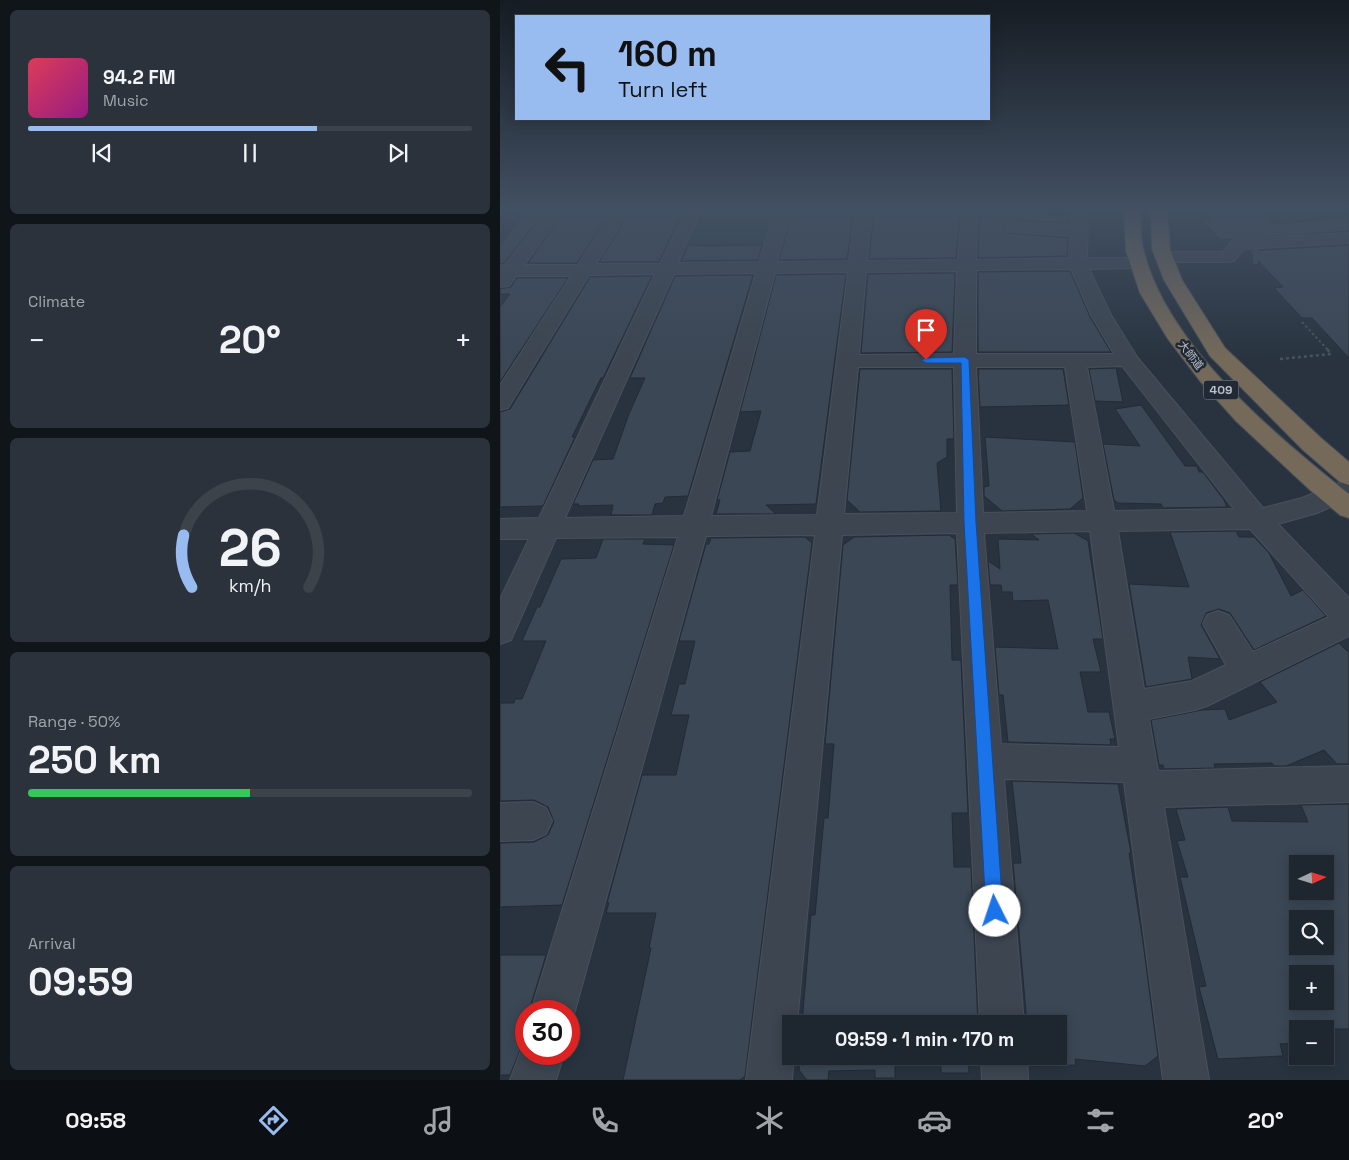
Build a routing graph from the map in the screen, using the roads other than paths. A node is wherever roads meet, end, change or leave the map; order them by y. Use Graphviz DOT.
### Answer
graph roads {
  1 [pos="516,260"];
  2 [pos="590,260"];
  3 [pos="671,260"];
  4 [pos="769,260"];
  5 [pos="859,260"];
  6 [pos="965,260"];
  7 [pos="1078,260"];
  8 [pos="1165,260"];
  9 [pos="1221,260"];
  10 [pos="1231,261"];
  11 [pos="1138,263"];
  12 [pos="965,264"];
  13 [pos="1078,264"];
  14 [pos="858,266"];
  15 [pos="768,267"];
  16 [pos="666,269"];
  17 [pos="584,270"];
  18 [pos="504,276"];
  19 [pos="965,360"];
  20 [pos="1128,360"];
  21 [pos="847,361"];
  22 [pos="1075,361"];
  23 [pos="500,403"];
  24 [pos="1345,492"];
  25 [pos="1257,519"];
  26 [pos="1102,521"];
  27 [pos="970,522"];
  28 [pos="829,523"];
  29 [pos="694,526"];
  30 [pos="547,528"];
  31 [pos="500,529"];
  32 [pos="1349,620"];
  33 [pos="1218,624"];
  34 [pos="500,631"];
  35 [pos="1247,670"];
  36 [pos="1130,707"];
  37 [pos="985,761"];
  38 [pos="1140,777"];
  39 [pos="1349,784"];
  40 [pos="556,1000"];
  41 [pos="1001,1015"];
  42 [pos="538,1065"];
  43 [pos="1004,1065"];
  44 [pos="533,1080"];
  45 [pos="769,1080"];
  46 [pos="1005,1080"];
  47 [pos="1186,1080"];
  1 -- 18 [label="street"];
  2 -- 17 [label="street"];
  3 -- 16 [label="street"];
  4 -- 15 [label="street"];
  5 -- 14 [label="street"];
  6 -- 12 [label="street"];
  7 -- 13 [label="street"];
  8 -- 24 [label="highway, 大師道 / 409"];
  9 -- 10 [label="street"];
  11 -- 13 [label="street"];
  11 -- 24 [label="highway, 大師道 / 409"];
  12 -- 13 [label="street"];
  12 -- 14 [label="street"];
  12 -- 19 [label="street"];
  13 -- 20 [label="street"];
  14 -- 15 [label="street"];
  14 -- 21 [label="street"];
  15 -- 16 [label="street"];
  15 -- 29 [label="street"];
  16 -- 17 [label="street"];
  16 -- 30 [label="street"];
  17 -- 18 [label="street"];
  17 -- 23 [label="street"];
  19 -- 21 [label="street"];
  19 -- 22 [label="street"];
  19 -- 27 [label="street"];
  20 -- 22 [label="street"];
  20 -- 25 [label="street"];
  21 -- 28 [label="street"];
  22 -- 26 [label="street"];
  24 -- 25 [label="street"];
  25 -- 26 [label="street"];
  25 -- 32 [label="street"];
  26 -- 27 [label="street"];
  26 -- 36 [label="street"];
  27 -- 28 [label="street"];
  27 -- 37 [label="street"];
  28 -- 29 [label="street"];
  28 -- 45 [label="street"];
  29 -- 30 [label="street"];
  29 -- 40 [label="street"];
  30 -- 31 [label="street"];
  30 -- 34 [label="street"];
  32 -- 35 [label="street"];
  33 -- 35 [label="street"];
  35 -- 36 [label="street"];
  36 -- 38 [label="street"];
  37 -- 38 [label="street"];
  37 -- 41 [label="street"];
  38 -- 39 [label="street"];
  38 -- 47 [label="street"];
  42 -- 44 [label="street"];
  43 -- 46 [label="street"];
}
